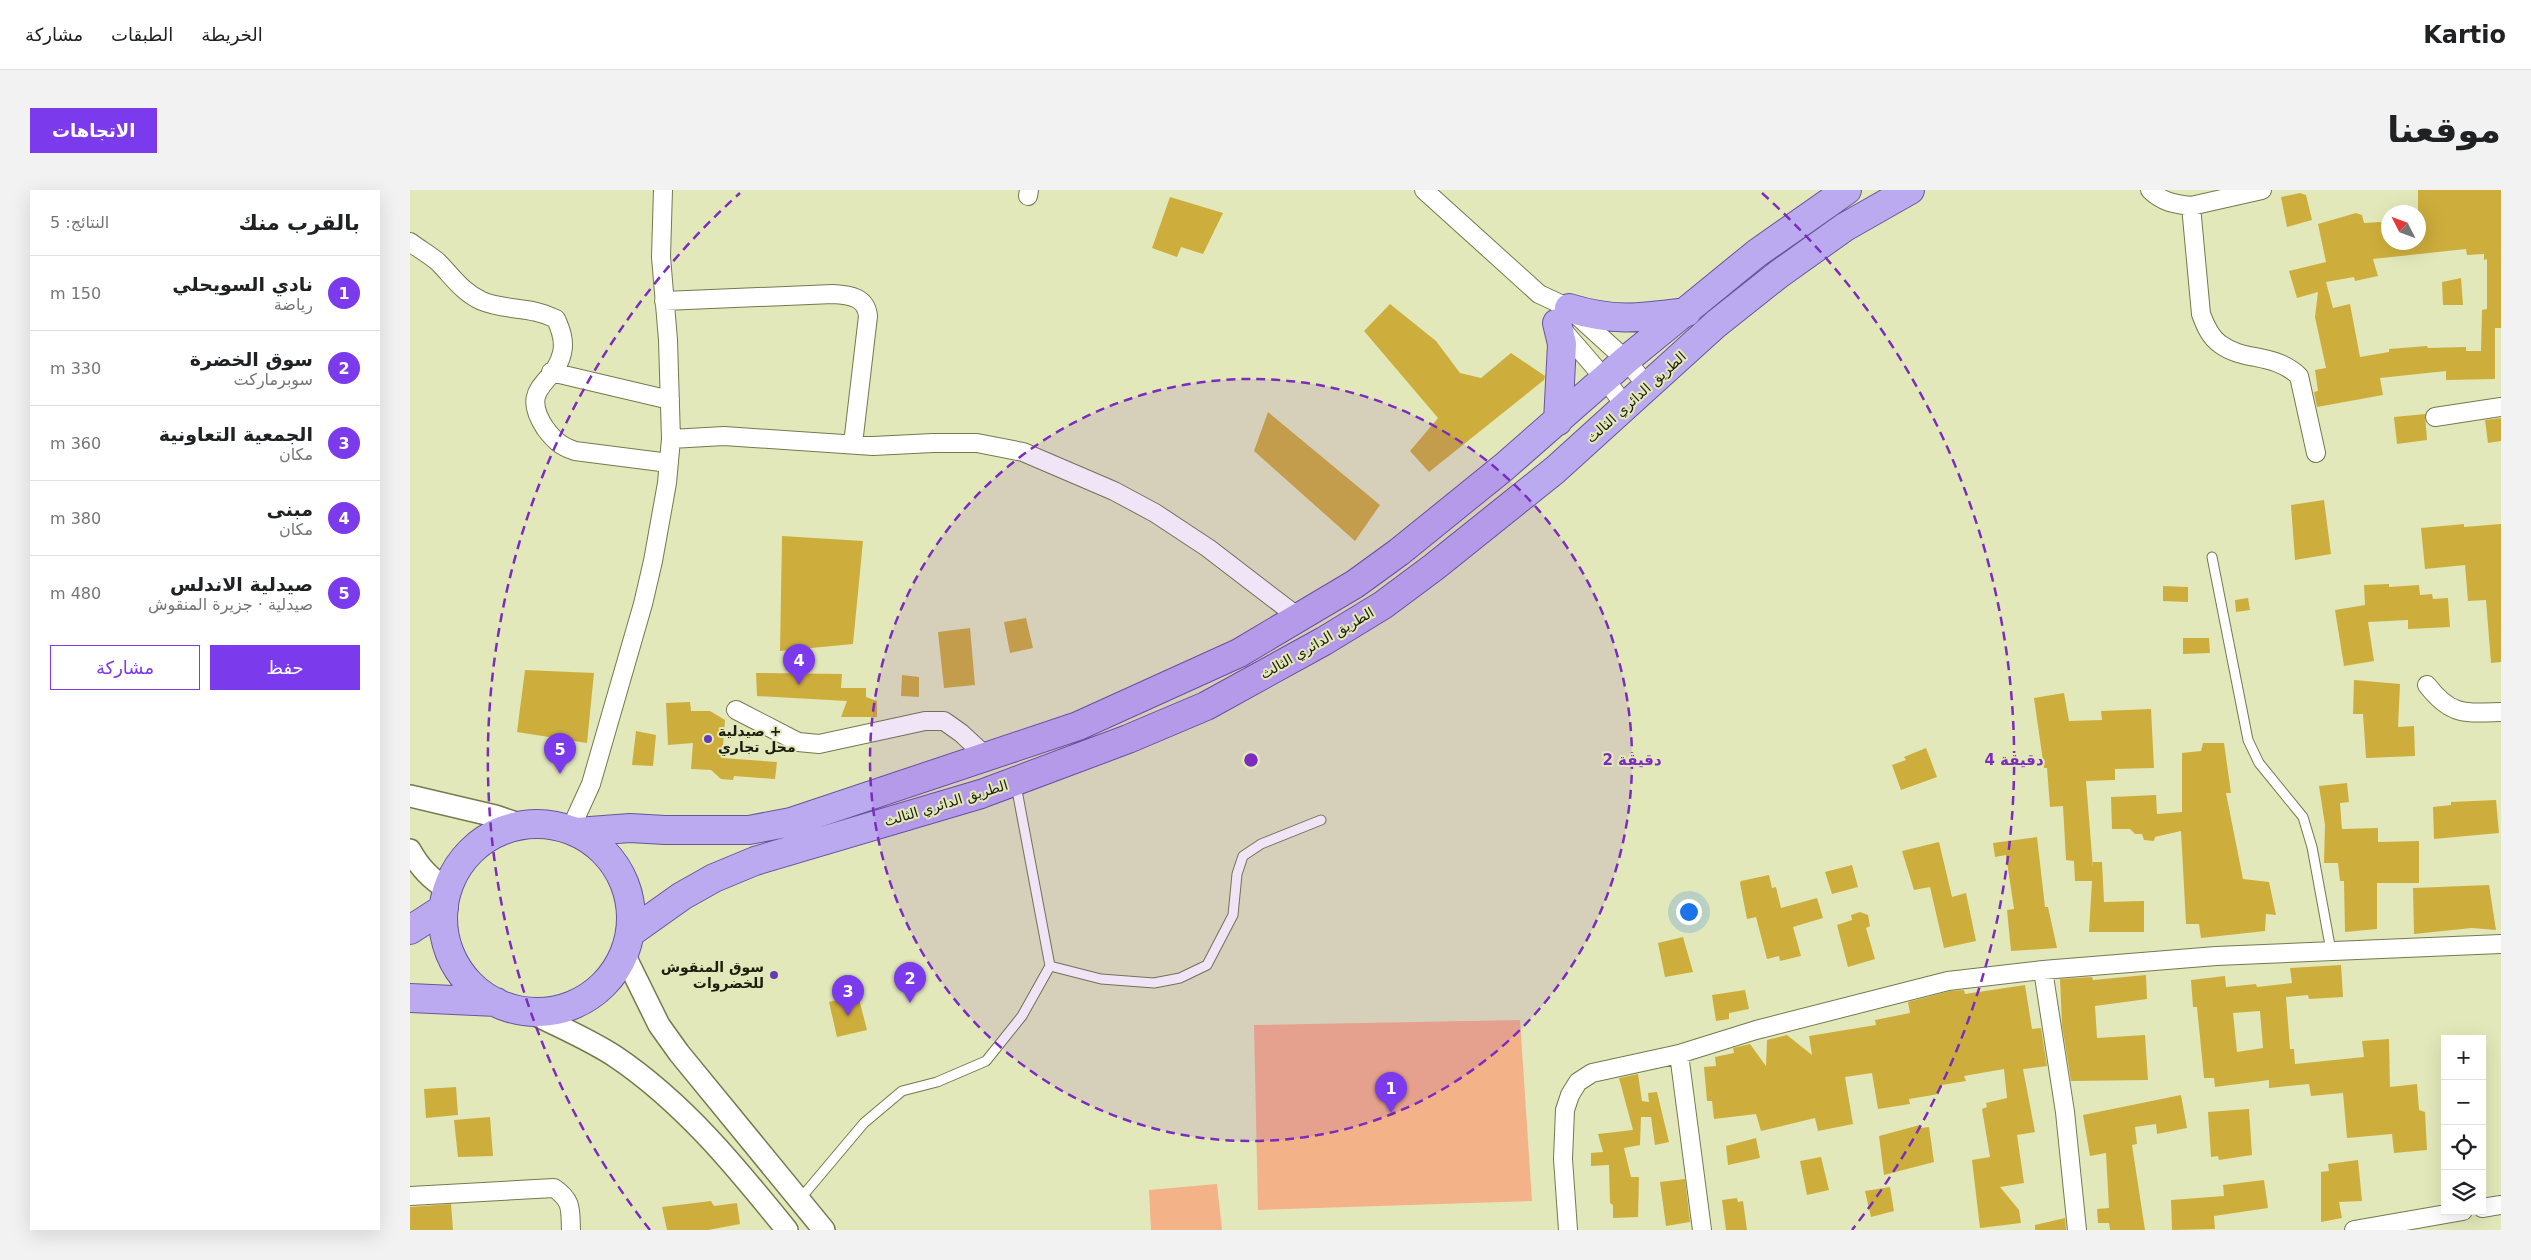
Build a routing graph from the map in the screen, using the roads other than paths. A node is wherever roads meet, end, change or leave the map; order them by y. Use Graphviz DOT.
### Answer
graph roads {
  1 [pos="663,190"];
  2 [pos="1424,190"];
  3 [pos="1847,190"];
  4 [pos="1910,190"];
  5 [pos="2150,190"];
  6 [pos="2262,190"];
  7 [pos="2191,206"];
  8 [pos="410,242"];
  9 [pos="664,301"];
  10 [pos="1687,312"];
  11 [pos="1563,316"];
  12 [pos="1626,360"];
  13 [pos="551,372"];
  14 [pos="1605,379"];
  15 [pos="1648,388"];
  16 [pos="670,400"];
  17 [pos="2501,407"];
  18 [pos="1626,408"];
  19 [pos="2435,418"];
  20 [pos="1558,421"];
  21 [pos="671,439"];
  22 [pos="853,444"];
  23 [pos="2316,453"];
  24 [pos="669,464"];
  25 [pos="2212,557"];
  26 [pos="1298,617"];
  27 [pos="2427,685"];
  28 [pos="736,710"];
  29 [pos="2501,712"];
  30 [pos="988,758"];
  31 [pos="1015,781"];
  32 [pos="410,796"];
  33 [pos="1321,820"];
  34 [pos="522,825"];
  35 [pos="574,831"];
  36 [pos="410,850"];
  37 [pos="446,899"];
  38 [pos="410,930"];
  39 [pos="627,943"];
  40 [pos="2501,944"];
  41 [pos="2332,951"];
  42 [pos="1050,966"];
  43 [pos="2043,970"];
  44 [pos="410,998"];
  45 [pos="496,1002"];
  46 [pos="528,1011"];
  47 [pos="1679,1054"];
  48 [pos="410,1196"];
  49 [pos="800,1199"];
  50 [pos="2501,1205"];
  51 [pos="2486,1207"];
  52 [pos="2441,1215"];
  53 [pos="571,1230"];
  54 [pos="787,1230"];
  55 [pos="824,1230"];
  56 [pos="1568,1230"];
  57 [pos="1702,1230"];
  58 [pos="2077,1230"];
  59 [pos="2354,1230"];
  1 -- 9 [label="street"];
  2 -- 11 [label="street"];
  3 -- 10 [label="main road"];
  4 -- 15 [label="main road, الطريق الدائري الثالث"];
  5 -- 7 [label="street"];
  6 -- 7 [label="street"];
  7 -- 23 [label="street"];
  8 -- 13 [label="street"];
  9 -- 16 [label="street"];
  9 -- 22 [label="street"];
  10 -- 11 [label="main road"];
  10 -- 12 [label="main road"];
  11 -- 12 [label="street"];
  11 -- 14 [label="street"];
  11 -- 20 [label="main road"];
  12 -- 14 [label="main road"];
  12 -- 15 [label="street"];
  13 -- 16 [label="street"];
  13 -- 24 [label="street"];
  14 -- 18 [label="street"];
  14 -- 20 [label="main road"];
  15 -- 18 [label="main road, الطريق الدائري الثالث"];
  16 -- 21 [label="street"];
  17 -- 19 [label="street"];
  18 -- 31 [label="main road, الطريق الدائري الثالث"];
  20 -- 26 [label="main road"];
  21 -- 22 [label="street"];
  21 -- 24 [label="street"];
  22 -- 26 [label="street"];
  24 -- 35 [label="street"];
  25 -- 41 [label="lane"];
  26 -- 30 [label="main road"];
  27 -- 29 [label="street"];
  28 -- 30 [label="street"];
  30 -- 35 [label="main road"];
  31 -- 39 [label="main road, الطريق الدائري الثالث"];
  31 -- 42 [label="lane"];
  32 -- 34 [label="street"];
  33 -- 42 [label="lane"];
  34 -- 35 [label="main road"];
  34 -- 37 [label="main road"];
  35 -- 39 [label="main road"];
  36 -- 37 [label="street"];
  37 -- 38 [label="main road"];
  37 -- 45 [label="main road"];
  39 -- 46 [label="main road"];
  39 -- 49 [label="street"];
  40 -- 41 [label="street"];
  41 -- 43 [label="street"];
  42 -- 49 [label="lane"];
  43 -- 47 [label="street"];
  43 -- 58 [label="street"];
  44 -- 45 [label="main road"];
  45 -- 46 [label="main road"];
  46 -- 54 [label="street"];
  47 -- 56 [label="street"];
  47 -- 57 [label="street"];
  48 -- 53 [label="street"];
  49 -- 55 [label="street"];
  50 -- 51 [label="street"];
  52 -- 59 [label="street"];
}
